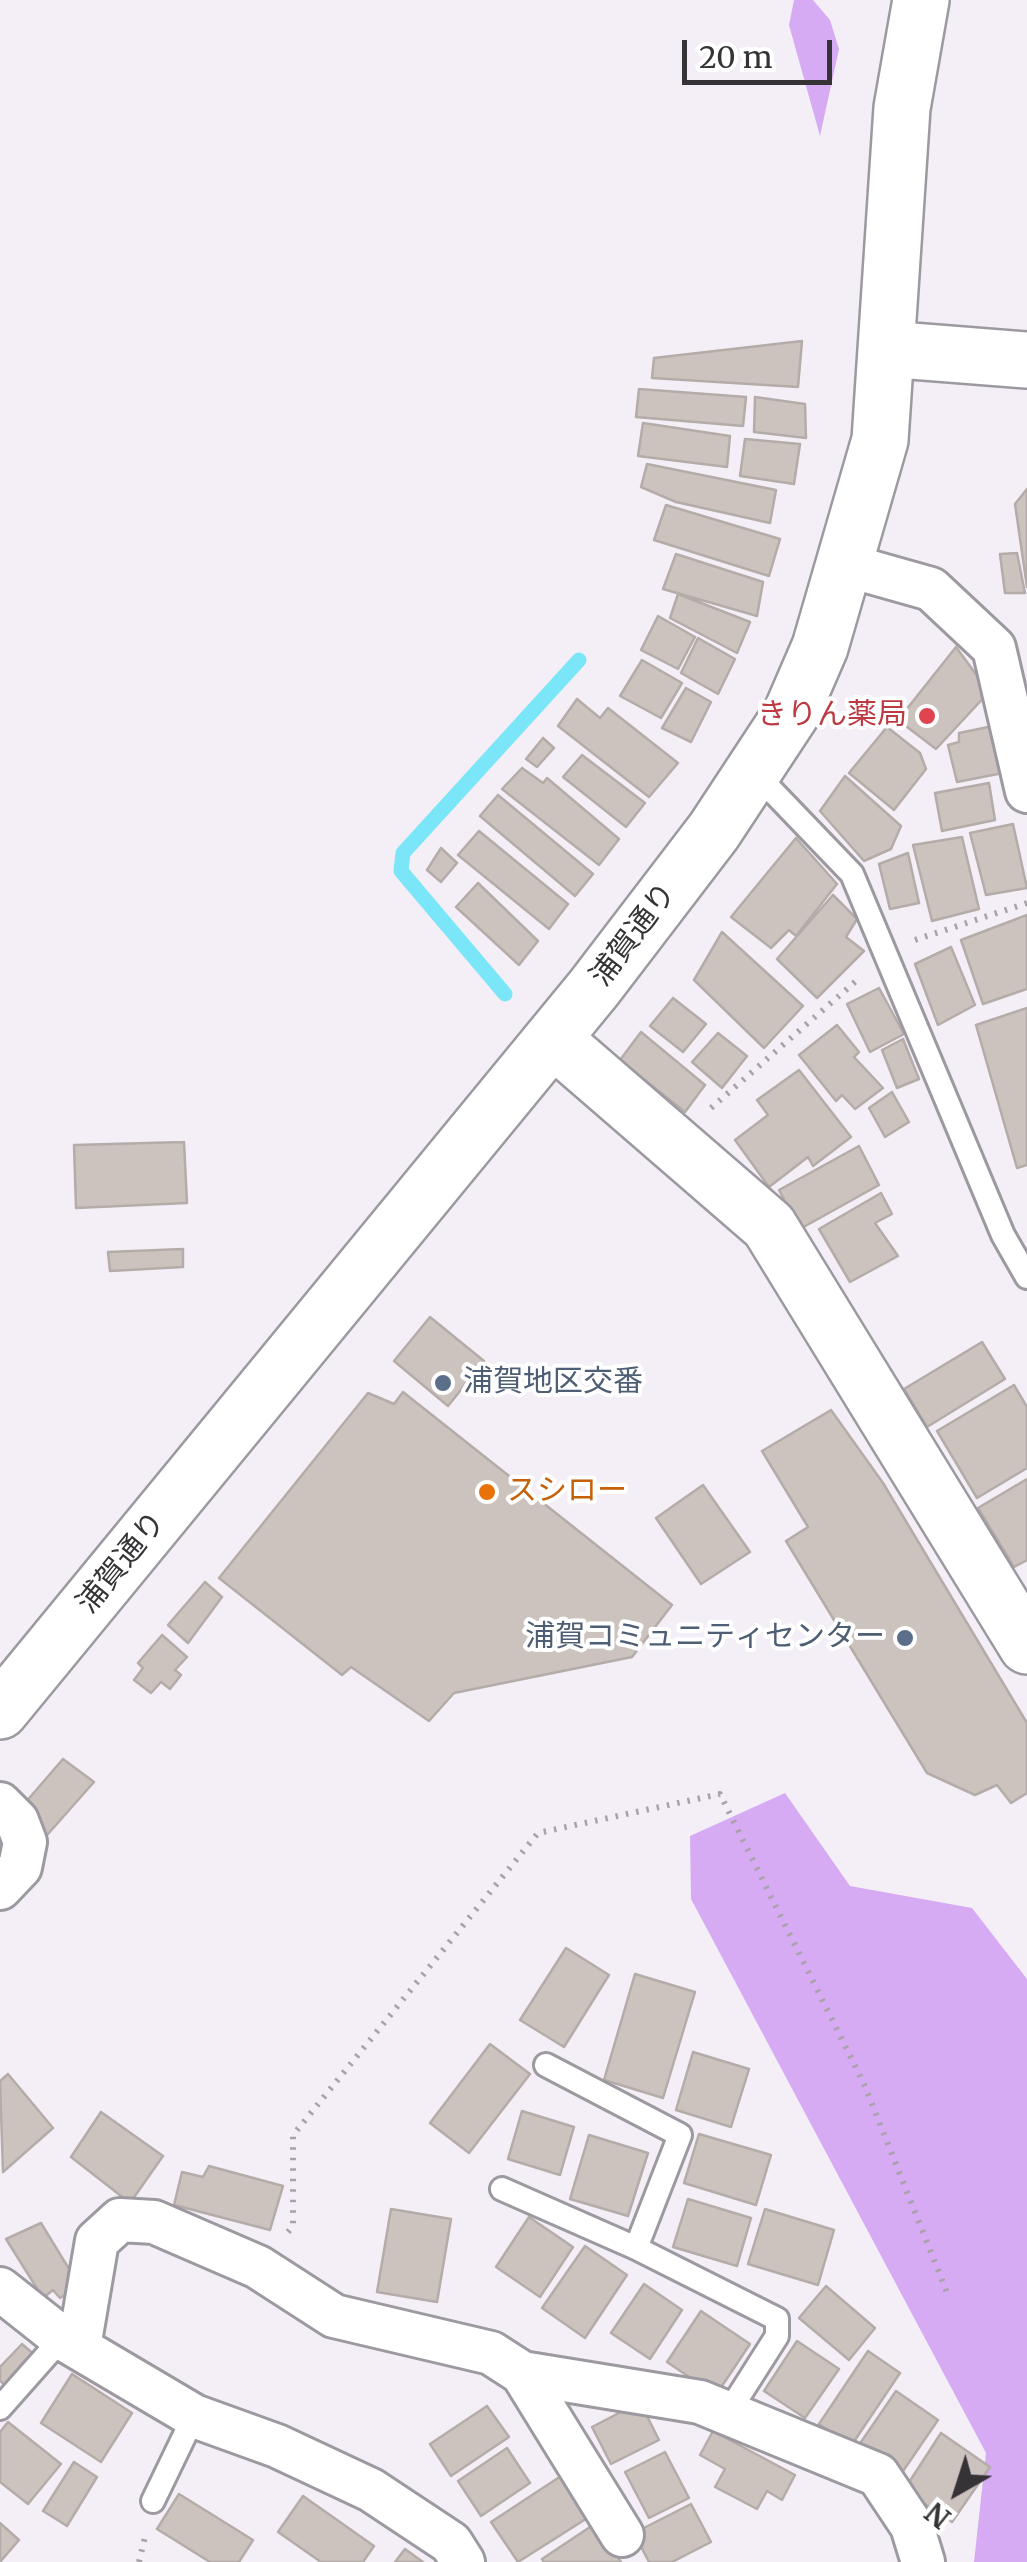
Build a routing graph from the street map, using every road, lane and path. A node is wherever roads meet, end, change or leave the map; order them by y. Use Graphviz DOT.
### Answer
graph roads {
  1 [pos="921,0"];
  2 [pos="886,349"];
  3 [pos="1027,360"];
  4 [pos="846,565"];
  5 [pos="753,772"];
  6 [pos="1027,790"];
  7 [pos="1027,903"];
  8 [pos="886,955"];
  9 [pos="553,1039"];
  10 [pos="673,1142"];
  11 [pos="1027,1278"];
  12 [pos="1027,1646"];
  13 [pos="0,1711"];
  14 [pos="0,1804"];
  15 [pos="0,1888"];
  16 [pos="546,2064"];
  17 [pos="502,2190"];
  18 [pos="636,2248"];
  19 [pos="258,2267"];
  20 [pos="0,2289"];
  21 [pos="948,2296"];
  22 [pos="71,2342"];
  23 [pos="522,2372"];
  24 [pos="0,2408"];
  25 [pos="728,2413"];
  26 [pos="194,2416"];
  27 [pos="153,2501"];
  28 [pos="622,2535"];
  29 [pos="463,2562"];
  30 [pos="923,2562"];
  1 -- 2 [label="main road, 浦賀通り"];
  2 -- 3 [label="main road"];
  2 -- 4 [label="main road, 浦賀通り"];
  4 -- 5 [label="main road, 浦賀通り"];
  4 -- 6 [label="street"];
  5 -- 8 [label="lane"];
  5 -- 9 [label="main road, 浦賀通り"];
  7 -- 8 [label="path"];
  8 -- 10 [label="path"];
  8 -- 11 [label="lane"];
  9 -- 10 [label="main road"];
  9 -- 13 [label="main road, 浦賀通り"];
  10 -- 12 [label="main road"];
  14 -- 15 [label="street"];
  16 -- 18 [label="lane"];
  17 -- 18 [label="lane"];
  18 -- 25 [label="lane"];
  19 -- 21 [label="path"];
  19 -- 22 [label="street"];
  19 -- 23 [label="street"];
  20 -- 22 [label="street"];
  22 -- 24 [label="lane"];
  22 -- 26 [label="street"];
  23 -- 25 [label="street"];
  23 -- 28 [label="street"];
  25 -- 30 [label="street"];
  26 -- 27 [label="lane"];
  26 -- 29 [label="street"];
}
